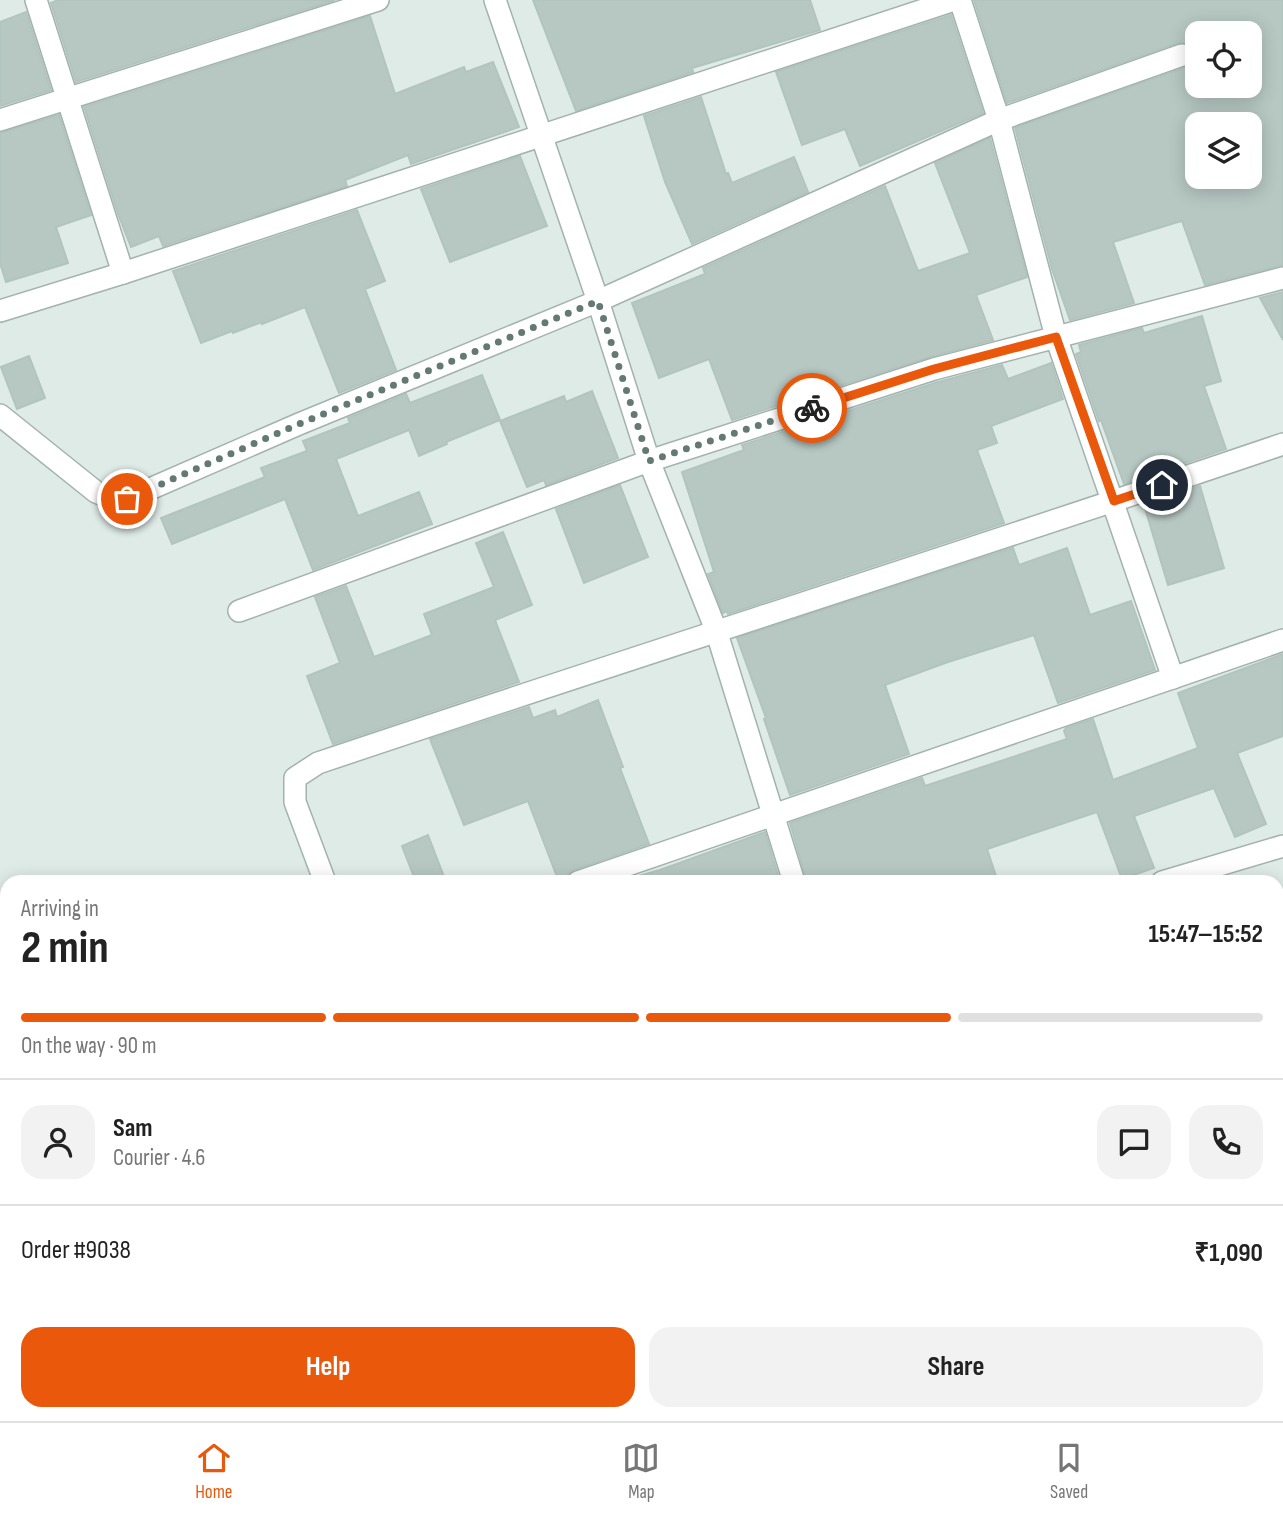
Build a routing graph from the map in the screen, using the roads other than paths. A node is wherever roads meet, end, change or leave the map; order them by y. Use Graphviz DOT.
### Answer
graph roads {
  1 [pos="36,0"];
  2 [pos="378,0"];
  3 [pos="495,0"];
  4 [pos="954,0"];
  5 [pos="960,0"];
  6 [pos="1182,55"];
  7 [pos="68,99"];
  8 [pos="0,120"];
  9 [pos="999,120"];
  10 [pos="541,136"];
  11 [pos="123,273"];
  12 [pos="1283,278"];
  13 [pos="598,301"];
  14 [pos="0,311"];
  15 [pos="1056,337"];
  16 [pos="0,415"];
  17 [pos="1283,444"];
  18 [pos="649,461"];
  19 [pos="1114,501"];
  20 [pos="239,611"];
  21 [pos="716,630"];
  22 [pos="1283,640"];
  23 [pos="1173,678"];
  24 [pos="774,817"];
  25 [pos="1283,846"];
  26 [pos="322,875"];
  27 [pos="599,875"];
  28 [pos="792,875"];
  29 [pos="1186,875"];
  1 -- 7 [label="street"];
  2 -- 7 [label="street"];
  3 -- 10 [label="street"];
  4 -- 10 [label="street"];
  5 -- 9 [label="street"];
  6 -- 9 [label="street"];
  7 -- 8 [label="street"];
  7 -- 11 [label="street"];
  9 -- 13 [label="street"];
  9 -- 15 [label="street"];
  10 -- 11 [label="street"];
  10 -- 13 [label="street"];
  11 -- 14 [label="street"];
  12 -- 15 [label="street"];
  13 -- 16 [label="street"];
  13 -- 18 [label="street"];
  15 -- 18 [label="street"];
  15 -- 19 [label="street"];
  17 -- 19 [label="street"];
  18 -- 20 [label="street"];
  18 -- 21 [label="street"];
  19 -- 21 [label="street"];
  19 -- 23 [label="street"];
  21 -- 24 [label="street"];
  21 -- 26 [label="street"];
  22 -- 23 [label="street"];
  23 -- 24 [label="street"];
  24 -- 27 [label="street"];
  24 -- 28 [label="street"];
  25 -- 29 [label="street"];
}
